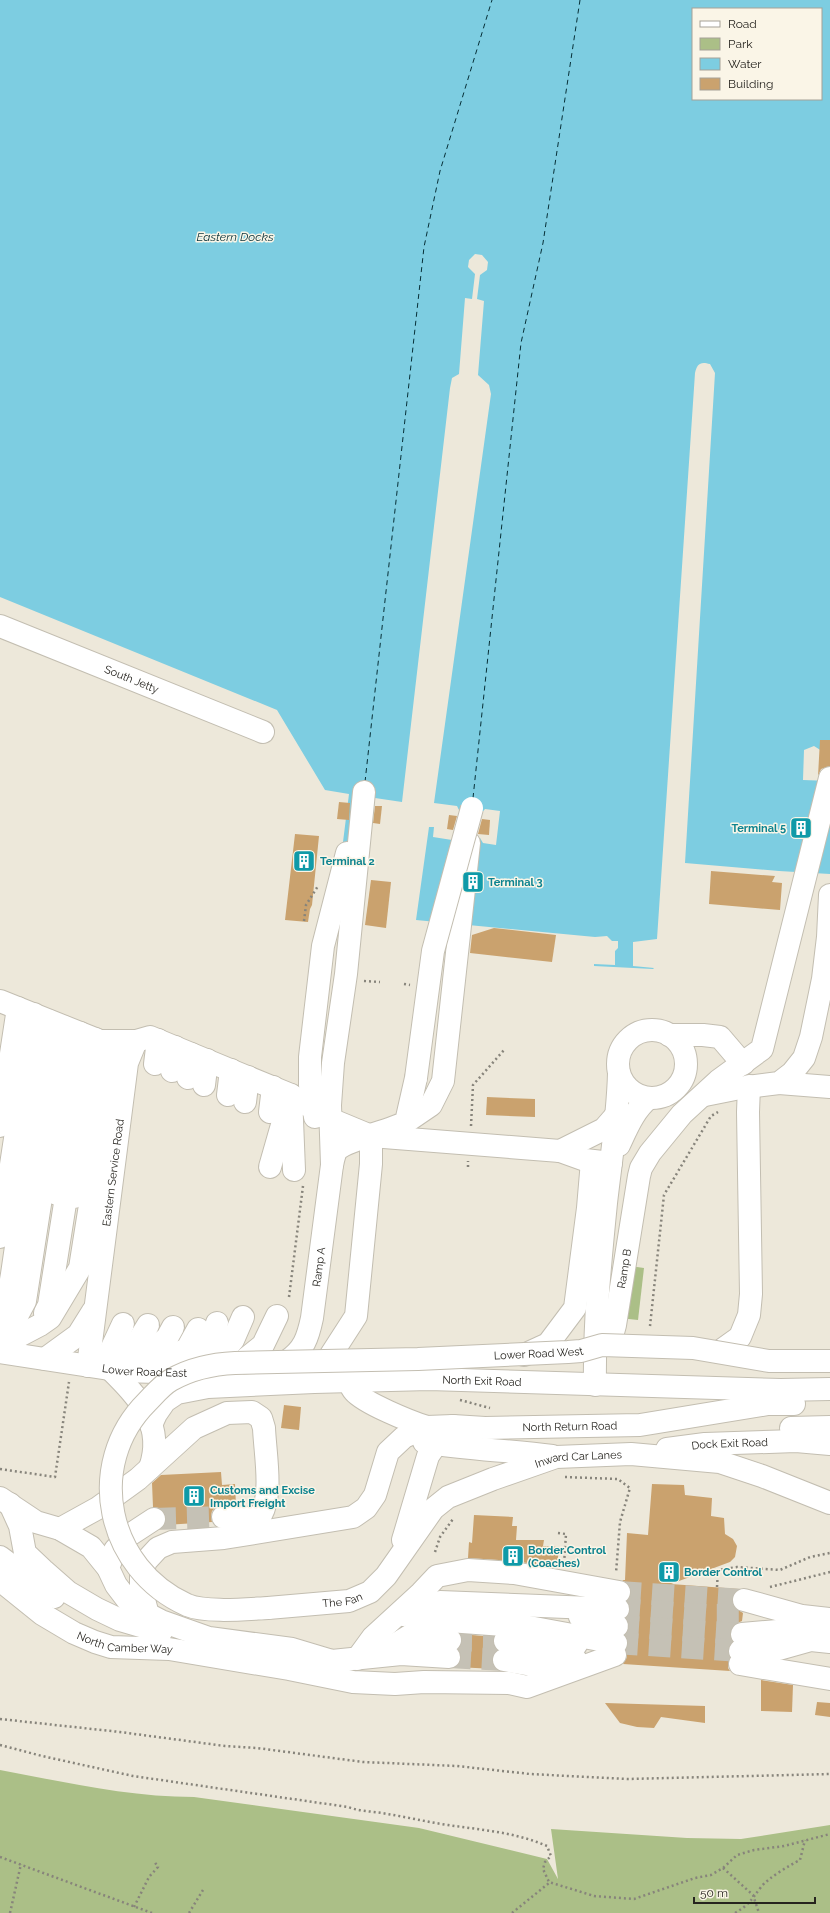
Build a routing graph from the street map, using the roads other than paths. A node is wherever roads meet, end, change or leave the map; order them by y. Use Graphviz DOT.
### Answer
graph roads {
  1 [pos="0,626"];
  2 [pos="263,732"];
  3 [pos="830,778"];
  4 [pos="830,895"];
  5 [pos="60,1025"];
  6 [pos="668,1035"];
  7 [pos="212,1063"];
  8 [pos="743,1064"];
  9 [pos="618,1073"];
  10 [pos="779,1083"];
  11 [pos="749,1086"];
  12 [pos="208,1087"];
  13 [pos="830,1087"];
  14 [pos="676,1088"];
  15 [pos="700,1096"];
  16 [pos="649,1098"];
  17 [pos="322,1114"];
  18 [pos="617,1114"];
  19 [pos="406,1122"];
  20 [pos="0,1126"];
  21 [pos="371,1136"];
  22 [pos="656,1144"];
  23 [pos="560,1151"];
  24 [pos="602,1162"];
  25 [pos="332,1165"];
  26 [pos="287,1171"];
  27 [pos="0,1184"];
  28 [pos="0,1237"];
  29 [pos="0,1287"];
  30 [pos="58,1306"];
  31 [pos="96,1306"];
  32 [pos="195,1323"];
  33 [pos="7,1339"];
  34 [pos="598,1347"];
  35 [pos="719,1352"];
  36 [pos="830,1354"];
  37 [pos="519,1357"];
  38 [pos="45,1359"];
  39 [pos="287,1361"];
  40 [pos="333,1361"];
  41 [pos="830,1361"];
  42 [pos="99,1370"];
  43 [pos="176,1373"];
  44 [pos="208,1373"];
  45 [pos="349,1381"];
  46 [pos="595,1385"];
  47 [pos="830,1389"];
  48 [pos="830,1402"];
  49 [pos="151,1425"];
  50 [pos="640,1425"];
  51 [pos="830,1427"];
  52 [pos="431,1435"];
  53 [pos="830,1444"];
  54 [pos="631,1454"];
  55 [pos="557,1467"];
  56 [pos="150,1468"];
  57 [pos="789,1487"];
  58 [pos="5,1501"];
  59 [pos="830,1503"];
  60 [pos="265,1508"];
  61 [pos="223,1517"];
  62 [pos="154,1519"];
  63 [pos="830,1520"];
  64 [pos="283,1528"];
  65 [pos="60,1529"];
  66 [pos="0,1557"];
  67 [pos="398,1557"];
  68 [pos="108,1568"];
  69 [pos="532,1577"];
  70 [pos="1,1582"];
  71 [pos="148,1615"];
  72 [pos="616,1619"];
  73 [pos="830,1619"];
  74 [pos="392,1620"];
  75 [pos="830,1625"];
  76 [pos="742,1633"];
  77 [pos="830,1633"];
  78 [pos="209,1638"];
  79 [pos="830,1642"];
  80 [pos="450,1648"];
  81 [pos="169,1649"];
  82 [pos="505,1651"];
  83 [pos="363,1658"];
  84 [pos="332,1661"];
  85 [pos="289,1669"];
  86 [pos="830,1679"];
  87 [pos="424,1682"];
  1 -- 2 [label="lane, South Jetty"];
  3 -- 8 [label="lane"];
  4 -- 10 [label="lane"];
  5 -- 7 [label="lane"];
  5 -- 20 [label="lane"];
  5 -- 27 [label="lane"];
  5 -- 28 [label="lane"];
  5 -- 29 [label="lane"];
  5 -- 30 [label="lane"];
  5 -- 30 [label="lane"];
  5 -- 33 [label="lane"];
  5 -- 33 [label="lane"];
  6 -- 8 [label="lane"];
  6 -- 9 [label="lane"];
  6 -- 14 [label="lane"];
  7 -- 12 [label="lane"];
  7 -- 12 [label="lane"];
  7 -- 12 [label="lane"];
  7 -- 17 [label="lane"];
  7 -- 26 [label="lane"];
  7 -- 31 [label="lane, Eastern Service Road"];
  8 -- 15 [label="lane"];
  9 -- 16 [label="lane"];
  9 -- 18 [label="lane"];
  10 -- 11 [label="lane"];
  10 -- 13 [label="lane"];
  11 -- 15 [label="lane"];
  11 -- 35 [label="lane"];
  14 -- 16 [label="lane"];
  14 -- 22 [label="lane"];
  15 -- 22 [label="lane"];
  16 -- 24 [label="lane"];
  17 -- 17 [label="lane"];
  17 -- 21 [label="lane"];
  17 -- 25 [label="lane"];
  18 -- 23 [label="lane"];
  18 -- 24 [label="lane"];
  19 -- 19 [label="lane, bridge"];
  19 -- 21 [label="lane"];
  21 -- 23 [label="lane"];
  21 -- 25 [label="lane"];
  21 -- 40 [label="lane"];
  22 -- 34 [label="lane, Ramp B"];
  23 -- 24 [label="lane"];
  24 -- 34 [label="lane"];
  24 -- 37 [label="lane"];
  25 -- 39 [label="lane, Ramp A"];
  30 -- 33 [label="lane"];
  31 -- 38 [label="lane, Eastern Service Road"];
  31 -- 42 [label="lane, Eastern Service Road"];
  32 -- 42 [label="lane"];
  32 -- 42 [label="lane"];
  32 -- 42 [label="lane"];
  32 -- 43 [label="lane"];
  32 -- 43 [label="lane"];
  32 -- 44 [label="lane"];
  33 -- 38 [label="lane, Lower Road East"];
  34 -- 35 [label="lane, Lower Road West"];
  34 -- 37 [label="lane, Lower Road West"];
  34 -- 39 [label="lane, The Fan, bridge"];
  34 -- 41 [label="lane, bridge"];
  34 -- 46 [label="lane"];
  35 -- 36 [label="lane, Lower Road West"];
  37 -- 40 [label="lane, Lower Road West"];
  38 -- 42 [label="lane, Lower Road East"];
  39 -- 67 [label="lane, The Fan, bridge"];
  40 -- 44 [label="lane, Lower Road West"];
  40 -- 45 [label="lane"];
  42 -- 43 [label="lane, Lower Road East"];
  42 -- 49 [label="lane"];
  43 -- 44 [label="lane, Lower Road East"];
  45 -- 46 [label="lane, North Exit Road"];
  45 -- 49 [label="lane, North Exit Road"];
  45 -- 52 [label="lane"];
  46 -- 47 [label="lane, North Exit Road"];
  48 -- 50 [label="lane, North Return Road"];
  49 -- 56 [label="lane"];
  50 -- 51 [label="lane"];
  50 -- 52 [label="lane, North Return Road"];
  52 -- 55 [label="lane"];
  52 -- 64 [label="lane"];
  52 -- 67 [label="lane, North Return Road"];
  53 -- 54 [label="lane, Dock Exit Road"];
  54 -- 55 [label="lane, Inward Car Lanes"];
  54 -- 57 [label="lane, Inward Car Lanes"];
  55 -- 67 [label="lane, Inward Car Lanes"];
  56 -- 60 [label="lane"];
  56 -- 65 [label="lane"];
  57 -- 59 [label="lane, Inward Car Lanes"];
  57 -- 63 [label="lane"];
  58 -- 65 [label="lane"];
  58 -- 78 [label="lane, North Camber Way"];
  60 -- 61 [label="lane"];
  60 -- 64 [label="lane"];
  62 -- 68 [label="lane"];
  64 -- 71 [label="lane"];
  65 -- 68 [label="lane"];
  66 -- 81 [label="lane, North Camber Way"];
  68 -- 71 [label="lane"];
  69 -- 72 [label="lane"];
  69 -- 72 [label="lane"];
  69 -- 74 [label="lane"];
  70 -- 81 [label="lane, North Camber Way"];
  71 -- 78 [label="lane"];
  72 -- 74 [label="lane"];
  72 -- 82 [label="lane"];
  72 -- 83 [label="lane"];
  72 -- 87 [label="lane"];
  73 -- 76 [label="lane"];
  74 -- 83 [label="lane"];
  75 -- 76 [label="lane"];
  76 -- 77 [label="lane"];
  76 -- 79 [label="lane"];
  76 -- 86 [label="lane"];
  78 -- 84 [label="lane"];
  80 -- 83 [label="lane"];
  81 -- 85 [label="lane"];
  83 -- 84 [label="lane"];
  83 -- 87 [label="lane"];
  84 -- 85 [label="lane"];
  85 -- 87 [label="lane"];
}
